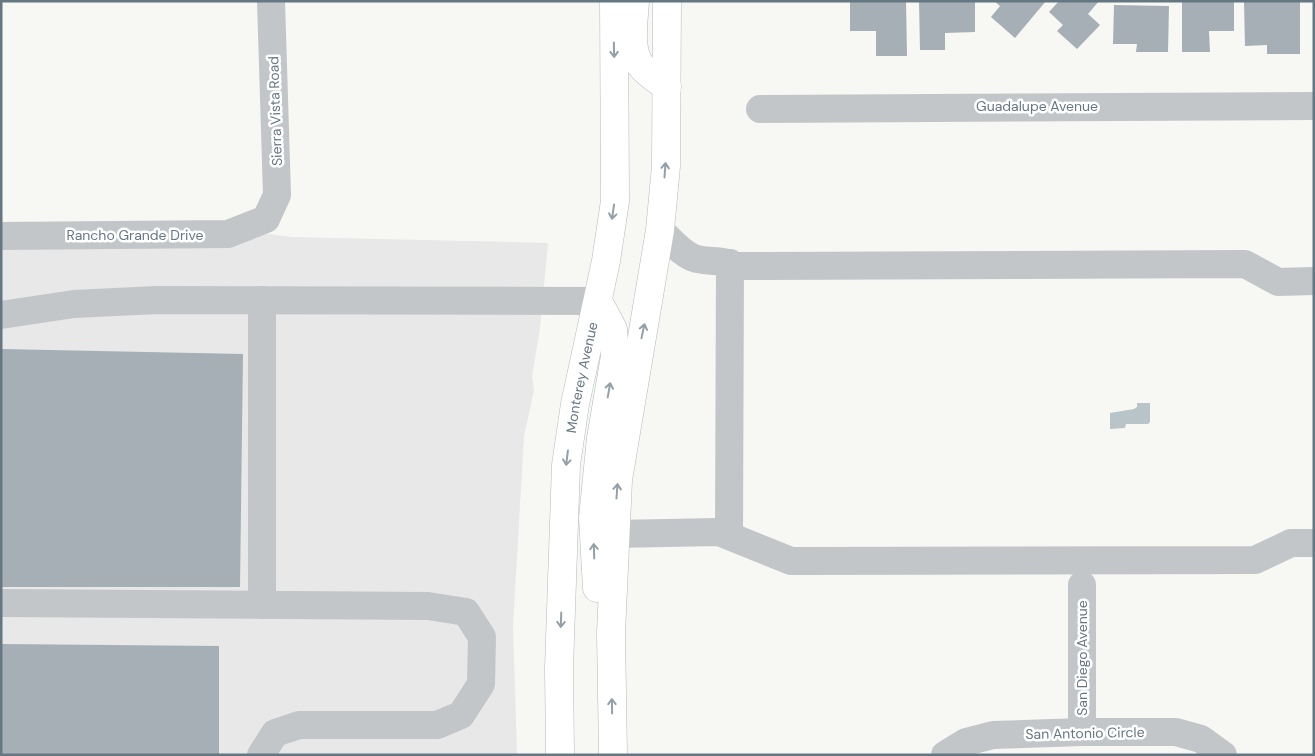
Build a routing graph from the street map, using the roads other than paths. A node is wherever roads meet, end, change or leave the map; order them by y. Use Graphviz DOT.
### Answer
graph roads {
  1 [pos="271,1"];
  2 [pos="614,1"];
  3 [pos="635,1"];
  4 [pos="668,1"];
  5 [pos="667,87"];
  6 [pos="1314,106"];
  7 [pos="760,109"];
  8 [pos="266,219"];
  9 [pos="660,230"];
  10 [pos="1,236"];
  11 [pos="730,263"];
  12 [pos="1314,281"];
  13 [pos="262,300"];
  14 [pos="598,301"];
  15 [pos="1,315"];
  16 [pos="614,534"];
  17 [pos="729,535"];
  18 [pos="1314,543"];
  19 [pos="1082,585"];
  20 [pos="1,603"];
  21 [pos="262,605"];
  22 [pos="611,632"];
  23 [pos="1082,732"];
  24 [pos="261,755"];
  25 [pos="560,755"];
  26 [pos="612,755"];
  27 [pos="945,755"];
  28 [pos="1223,755"];
  1 -- 8 [label="street, Sierra Vista Road"];
  2 -- 14 [label="main road, Monterey Avenue, one-way"];
  3 -- 5 [label="main road"];
  4 -- 5 [label="main road"];
  9 -- 5 [label="main road, one-way"];
  6 -- 7 [label="street, Guadalupe Avenue"];
  8 -- 10 [label="street, Rancho Grande Drive"];
  9 -- 11 [label="street"];
  16 -- 9 [label="main road, one-way"];
  11 -- 12 [label="street"];
  11 -- 17 [label="street"];
  13 -- 14 [label="street"];
  13 -- 15 [label="street"];
  13 -- 21 [label="street"];
  22 -- 14 [label="main road, one-way"];
  14 -- 25 [label="main road, Monterey Avenue, one-way"];
  16 -- 17 [label="street"];
  16 -- 22 [label="main road"];
  17 -- 18 [label="street"];
  19 -- 23 [label="street, San Diego Avenue"];
  20 -- 21 [label="street"];
  21 -- 24 [label="street"];
  26 -- 22 [label="main road, one-way"];
  23 -- 27 [label="street, San Antonio Circle"];
  23 -- 28 [label="street, San Antonio Circle"];
}
